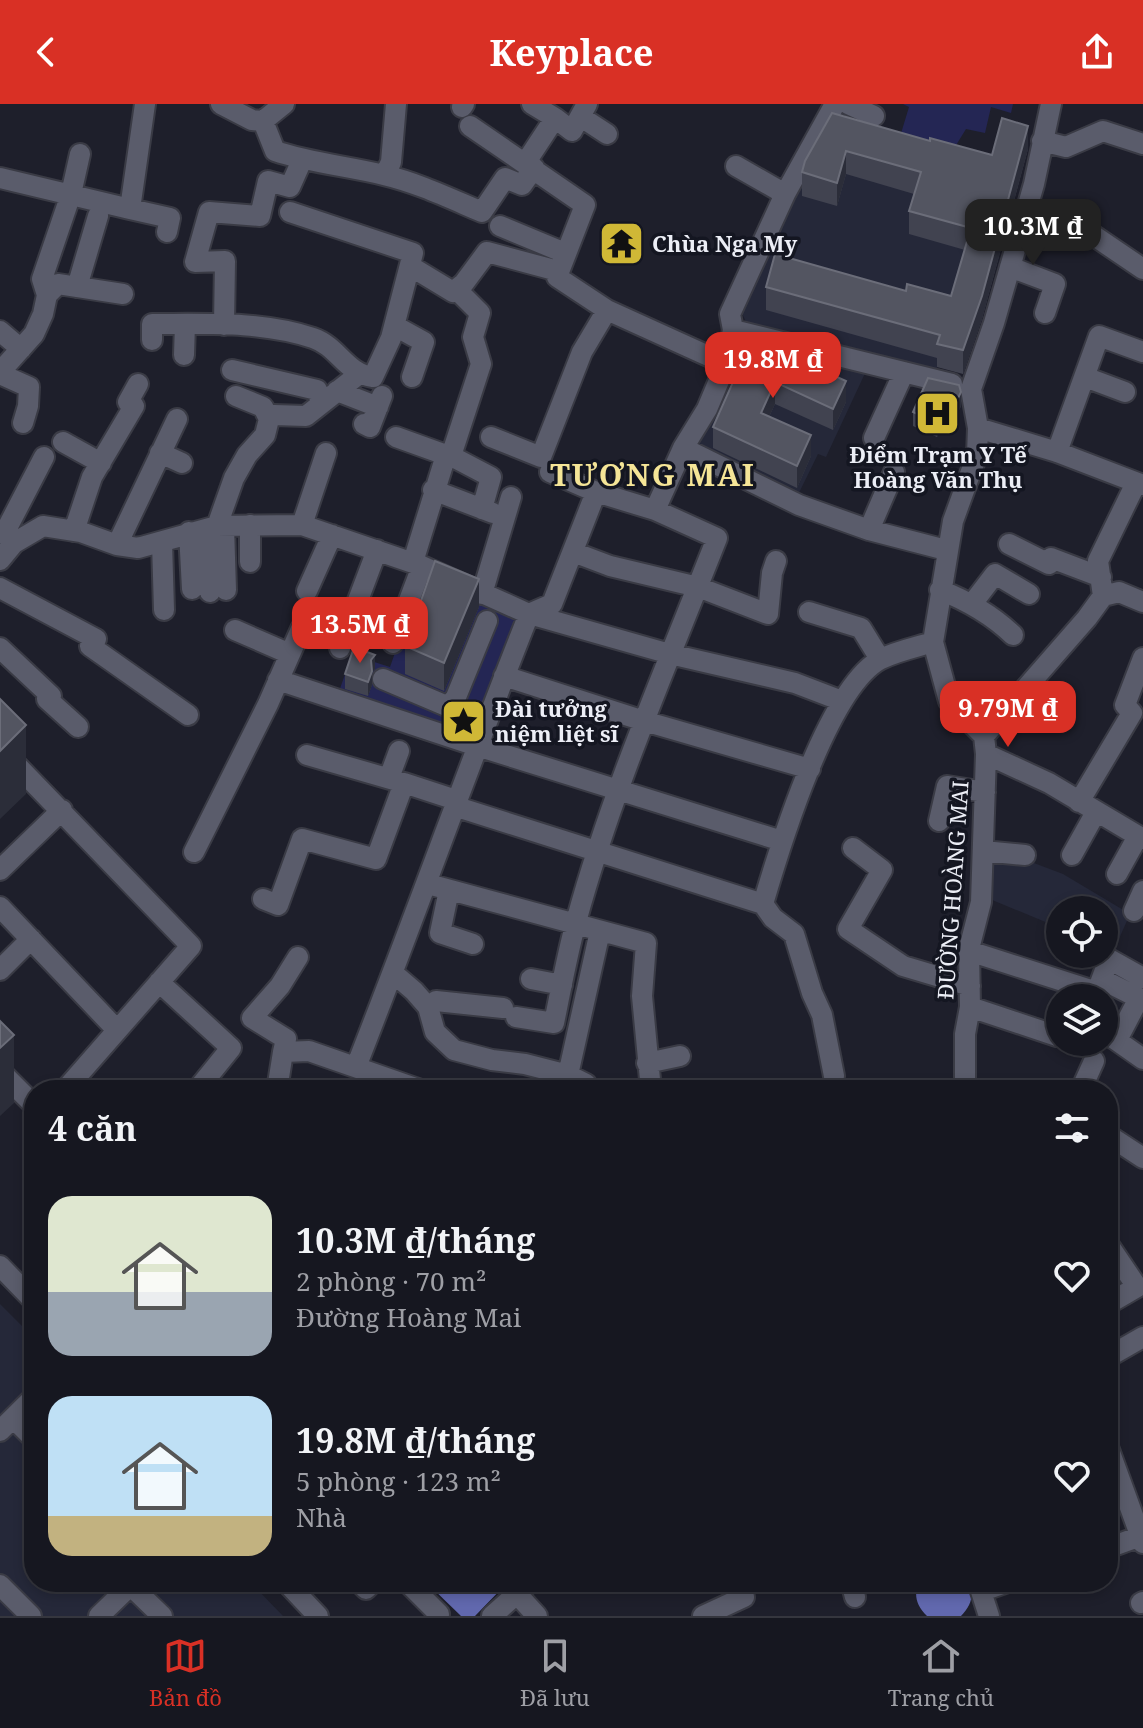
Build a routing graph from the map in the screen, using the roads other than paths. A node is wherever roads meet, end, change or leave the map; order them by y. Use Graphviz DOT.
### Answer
graph roads {
  1 [pos="145,104"];
  2 [pos="221,104"];
  3 [pos="284,104"];
  4 [pos="396,104"];
  5 [pos="532,104"];
  6 [pos="835,104"];
  7 [pos="848,104"];
  8 [pos="1051,104"];
  9 [pos="584,110"];
  10 [pos="465,112"];
  11 [pos="874,116"];
  12 [pos="555,118"];
  13 [pos="263,121"];
  14 [pos="607,134"];
  15 [pos="1042,141"];
  16 [pos="1143,144"];
  17 [pos="80,154"];
  18 [pos="302,160"];
  19 [pos="530,165"];
  20 [pos="736,166"];
  21 [pos="385,175"];
  22 [pos="0,178"];
  23 [pos="71,194"];
  24 [pos="785,194"];
  25 [pos="1028,207"];
  26 [pos="130,209"];
  27 [pos="290,212"];
  28 [pos="98,216"];
  29 [pos="500,226"];
  30 [pos="167,232"];
  31 [pos="561,262"];
  32 [pos="410,266"];
  33 [pos="1010,267"];
  34 [pos="1143,269"];
  35 [pos="77,287"];
  36 [pos="456,289"];
  37 [pos="123,294"];
  38 [pos="47,295"];
  39 [pos="607,310"];
  40 [pos="1045,313"];
  41 [pos="185,324"];
  42 [pos="224,325"];
  43 [pos="395,326"];
  44 [pos="733,330"];
  45 [pos="0,331"];
  46 [pos="152,332"];
  47 [pos="21,349"];
  48 [pos="1143,352"];
  49 [pos="184,355"];
  50 [pos="726,364"];
  51 [pos="232,370"];
  52 [pos="904,372"];
  53 [pos="0,373"];
  54 [pos="358,375"];
  55 [pos="412,377"];
  56 [pos="1085,377"];
  57 [pos="138,384"];
  58 [pos="971,389"];
  59 [pos="1125,392"];
  60 [pos="236,396"];
  61 [pos="331,396"];
  62 [pos="177,419"];
  63 [pos="269,419"];
  64 [pos="23,423"];
  65 [pos="364,424"];
  66 [pos="978,428"];
  67 [pos="396,437"];
  68 [pos="491,437"];
  69 [pos="874,438"];
  70 [pos="63,442"];
  71 [pos="683,448"];
  72 [pos="1057,452"];
  73 [pos="160,453"];
  74 [pos="326,453"];
  75 [pos="448,456"];
  76 [pos="44,457"];
  77 [pos="101,463"];
  78 [pos="182,463"];
  79 [pos="550,472"];
  80 [pos="894,472"];
  81 [pos="1140,484"];
  82 [pos="433,490"];
  83 [pos="596,492"];
  84 [pos="482,509"];
  85 [pos="655,510"];
  86 [pos="250,525"];
  87 [pos="302,525"];
  88 [pos="209,529"];
  89 [pos="869,530"];
  90 [pos="74,531"];
  91 [pos="332,535"];
  92 [pos="6,536"];
  93 [pos="162,542"];
  94 [pos="1009,544"];
  95 [pos="117,545"];
  96 [pos="377,550"];
  97 [pos="946,550"];
  98 [pos="573,552"];
  99 [pos="0,560"];
  100 [pos="776,561"];
  101 [pos="249,562"];
  102 [pos="418,564"];
  103 [pos="1102,586"];
  104 [pos="698,587"];
  105 [pos="0,588"];
  106 [pos="940,590"];
  107 [pos="307,591"];
  108 [pos="482,594"];
  109 [pos="1029,594"];
  110 [pos="1143,602"];
  111 [pos="972,604"];
  112 [pos="164,610"];
  113 [pos="809,612"];
  114 [pos="529,614"];
  115 [pos="487,621"];
  116 [pos="301,629"];
  117 [pos="235,630"];
  118 [pos="1013,635"];
  119 [pos="933,642"];
  120 [pos="393,643"];
  121 [pos="340,648"];
  122 [pos="290,654"];
  123 [pos="670,654"];
  124 [pos="1143,658"];
  125 [pos="880,659"];
  126 [pos="4,661"];
  127 [pos="504,676"];
  128 [pos="383,679"];
  129 [pos="278,680"];
  130 [pos="456,697"];
  131 [pos="842,701"];
  132 [pos="490,710"];
  133 [pos="188,715"];
  134 [pos="644,721"];
  135 [pos="78,727"];
  136 [pos="985,745"];
  137 [pos="477,746"];
  138 [pos="0,748"];
  139 [pos="399,751"];
  140 [pos="307,755"];
  141 [pos="810,769"];
  142 [pos="396,781"];
  143 [pos="619,791"];
  144 [pos="985,792"];
  145 [pos="455,803"];
  146 [pos="1088,807"];
  147 [pos="62,810"];
  148 [pos="939,821"];
  149 [pos="1140,838"];
  150 [pos="782,841"];
  151 [pos="853,848"];
  152 [pos="983,851"];
  153 [pos="194,852"];
  154 [pos="597,853"];
  155 [pos="1025,855"];
  156 [pos="1072,855"];
  157 [pos="0,870"];
  158 [pos="1117,874"];
  159 [pos="428,884"];
  160 [pos="449,890"];
  161 [pos="1143,891"];
  162 [pos="263,899"];
  163 [pos="763,904"];
  164 [pos="0,907"];
  165 [pos="1134,911"];
  166 [pos="575,924"];
  167 [pos="600,931"];
  168 [pos="31,939"];
  169 [pos="473,944"];
  170 [pos="969,951"];
  171 [pos="298,957"];
  172 [pos="0,970"];
  173 [pos="393,973"];
  174 [pos="1143,978"];
  175 [pos="531,979"];
  176 [pos="159,982"];
  177 [pos="1054,984"];
  178 [pos="1099,984"];
  179 [pos="562,985"];
  180 [pos="970,986"];
  181 [pos="1118,994"];
  182 [pos="428,1007"];
  183 [pos="970,1007"];
  184 [pos="1118,1028"];
  185 [pos="117,1030"];
  186 [pos="1046,1032"];
  187 [pos="1118,1040"];
  188 [pos="283,1052"];
  189 [pos="680,1056"];
  190 [pos="1143,1059"];
  191 [pos="1094,1061"];
  192 [pos="647,1063"];
  193 [pos="356,1067"];
  194 [pos="0,1071"];
  195 [pos="568,1075"];
  196 [pos="834,1076"];
  197 [pos="74,1080"];
  198 [pos="205,1080"];
  199 [pos="279,1080"];
  200 [pos="393,1080"];
  201 [pos="578,1080"];
  202 [pos="650,1080"];
  203 [pos="967,1080"];
  204 [pos="1085,1080"];
  205 [pos="24,1095"];
  206 [pos="1118,1142"];
  207 [pos="1143,1158"];
  208 [pos="1118,1259"];
  209 [pos="0,1266"];
  210 [pos="24,1291"];
  211 [pos="1118,1298"];
  212 [pos="1143,1337"];
  213 [pos="1118,1351"];
  214 [pos="24,1407"];
  215 [pos="6,1424"];
  216 [pos="24,1434"];
  217 [pos="1118,1474"];
  218 [pos="1142,1538"];
  219 [pos="1118,1545"];
  220 [pos="0,1585"];
  221 [pos="124,1592"];
  222 [pos="140,1592"];
  223 [pos="295,1592"];
  224 [pos="417,1592"];
  225 [pos="519,1592"];
  226 [pos="525,1592"];
  227 [pos="742,1592"];
  228 [pos="981,1592"];
  229 [pos="734,1610"];
  230 [pos="984,1615"];
  231 [pos="31,1616"];
  232 [pos="99,1616"];
  233 [pos="162,1616"];
  234 [pos="318,1616"];
  235 [pos="437,1616"];
  236 [pos="492,1616"];
  237 [pos="537,1616"];
  238 [pos="703,1616"];
  1 -- 26 [label="street"];
  2 -- 13 [label="street"];
  3 -- 13 [label="street"];
  4 -- 21 [label="street"];
  5 -- 12 [label="street"];
  6 -- 24 [label="street"];
  7 -- 11 [label="street"];
  8 -- 15 [label="street"];
  9 -- 12 [label="street"];
  9 -- 14 [label="street"];
  10 -- 19 [label="street"];
  12 -- 19 [label="street"];
  13 -- 18 [label="street"];
  15 -- 16 [label="street"];
  15 -- 25 [label="street"];
  17 -- 23 [label="street"];
  18 -- 21 [label="street"];
  18 -- 42 [label="street"];
  19 -- 21 [label="street"];
  19 -- 31 [label="street"];
  20 -- 24 [label="street"];
  22 -- 23 [label="street"];
  23 -- 26 [label="street"];
  23 -- 38 [label="street"];
  24 -- 44 [label="street"];
  25 -- 33 [label="street"];
  25 -- 34 [label="street"];
  26 -- 30 [label="street"];
  27 -- 32 [label="street"];
  28 -- 35 [label="street"];
  29 -- 31 [label="street"];
  31 -- 36 [label="street"];
  31 -- 39 [label="street"];
  32 -- 36 [label="street"];
  32 -- 43 [label="street"];
  33 -- 40 [label="street"];
  33 -- 58 [label="street"];
  35 -- 37 [label="street"];
  35 -- 38 [label="street"];
  36 -- 75 [label="street"];
  38 -- 47 [label="street"];
  39 -- 50 [label="street"];
  39 -- 68 [label="street"];
  41 -- 42 [label="street"];
  41 -- 46 [label="street"];
  41 -- 49 [label="street"];
  42 -- 54 [label="street"];
  43 -- 54 [label="street"];
  43 -- 55 [label="street"];
  44 -- 50 [label="street"];
  44 -- 52 [label="street"];
  45 -- 47 [label="street"];
  47 -- 53 [label="street"];
  48 -- 56 [label="street"];
  50 -- 71 [label="street"];
  51 -- 61 [label="street"];
  52 -- 58 [label="street"];
  52 -- 69 [label="street"];
  53 -- 64 [label="street"];
  54 -- 61 [label="street"];
  56 -- 59 [label="street"];
  56 -- 72 [label="street"];
  57 -- 77 [label="street"];
  58 -- 66 [label="street"];
  60 -- 63 [label="street"];
  61 -- 63 [label="street"];
  61 -- 65 [label="street"];
  62 -- 73 [label="street"];
  63 -- 88 [label="street"];
  66 -- 72 [label="street"];
  66 -- 97 [label="street"];
  67 -- 75 [label="street"];
  70 -- 77 [label="street"];
  71 -- 85 [label="street"];
  71 -- 89 [label="street"];
  72 -- 81 [label="street"];
  73 -- 78 [label="street"];
  73 -- 95 [label="street"];
  74 -- 87 [label="street"];
  75 -- 82 [label="street"];
  75 -- 84 [label="street"];
  76 -- 92 [label="street"];
  77 -- 90 [label="street"];
  79 -- 83 [label="street"];
  80 -- 89 [label="street"];
  81 -- 103 [label="street"];
  82 -- 84 [label="street"];
  82 -- 102 [label="street"];
  83 -- 85 [label="street"];
  83 -- 98 [label="street"];
  84 -- 108 [label="street"];
  85 -- 104 [label="street"];
  86 -- 87 [label="street"];
  86 -- 88 [label="street"];
  86 -- 101 [label="street"];
  87 -- 91 [label="street"];
  88 -- 88 [label="street"];
  88 -- 93 [label="street"];
  89 -- 97 [label="street"];
  90 -- 92 [label="street"];
  90 -- 95 [label="street"];
  91 -- 96 [label="street"];
  91 -- 107 [label="street"];
  92 -- 99 [label="street"];
  93 -- 95 [label="street"];
  93 -- 112 [label="street"];
  94 -- 103 [label="street"];
  96 -- 102 [label="street"];
  96 -- 121 [label="street"];
  97 -- 106 [label="street"];
  98 -- 104 [label="street"];
  98 -- 114 [label="street"];
  100 -- 104 [label="street"];
  102 -- 108 [label="street"];
  102 -- 120 [label="street"];
  103 -- 110 [label="street"];
  103 -- 136 [label="street"];
  104 -- 123 [label="street"];
  105 -- 133 [label="street"];
  106 -- 111 [label="street"];
  106 -- 119 [label="street"];
  108 -- 114 [label="street"];
  109 -- 111 [label="street"];
  111 -- 118 [label="street"];
  113 -- 125 [label="street"];
  114 -- 123 [label="street"];
  114 -- 127 [label="street"];
  115 -- 130 [label="street"];
  116 -- 122 [label="street"];
  117 -- 122 [label="street"];
  119 -- 125 [label="street"];
  119 -- 136 [label="street"];
  122 -- 129 [label="street"];
  123 -- 131 [label="street"];
  123 -- 134 [label="street"];
  124 -- 146 [label="street"];
  125 -- 131 [label="street"];
  126 -- 135 [label="street"];
  127 -- 132 [label="street"];
  127 -- 134 [label="street"];
  128 -- 130 [label="street"];
  129 -- 137 [label="street"];
  129 -- 153 [label="street"];
  130 -- 132 [label="street"];
  131 -- 141 [label="street"];
  132 -- 137 [label="street"];
  134 -- 141 [label="street"];
  134 -- 143 [label="street"];
  136 -- 144 [label="street, ĐƯỜNG HOÀNG MAI"];
  136 -- 146 [label="street"];
  137 -- 143 [label="street"];
  137 -- 145 [label="street"];
  138 -- 147 [label="street"];
  139 -- 142 [label="street"];
  140 -- 142 [label="street"];
  141 -- 150 [label="street"];
  142 -- 145 [label="street"];
  142 -- 162 [label="street"];
  143 -- 150 [label="street"];
  143 -- 154 [label="street"];
  144 -- 148 [label="street"];
  144 -- 152 [label="street, ĐƯỜNG HOÀNG MAI"];
  145 -- 154 [label="street"];
  145 -- 159 [label="street"];
  146 -- 149 [label="street"];
  146 -- 156 [label="street"];
  147 -- 157 [label="street"];
  147 -- 176 [label="street"];
  149 -- 158 [label="street"];
  150 -- 163 [label="street"];
  151 -- 180 [label="street"];
  152 -- 155 [label="street"];
  152 -- 170 [label="street, ĐƯỜNG HOÀNG MAI"];
  154 -- 163 [label="street"];
  154 -- 166 [label="street"];
  159 -- 160 [label="street"];
  159 -- 173 [label="street"];
  160 -- 166 [label="street"];
  160 -- 169 [label="street"];
  161 -- 165 [label="street"];
  163 -- 196 [label="street"];
  164 -- 168 [label="street"];
  166 -- 167 [label="street"];
  166 -- 179 [label="street"];
  167 -- 192 [label="street"];
  167 -- 195 [label="street"];
  168 -- 172 [label="street"];
  168 -- 185 [label="street"];
  170 -- 177 [label="street"];
  170 -- 180 [label="street, ĐƯỜNG HOÀNG MAI"];
  171 -- 188 [label="street"];
  173 -- 182 [label="street"];
  173 -- 193 [label="street"];
  174 -- 178 [label="street"];
  175 -- 179 [label="street"];
  176 -- 185 [label="street"];
  176 -- 198 [label="street"];
  179 -- 182 [label="street"];
  180 -- 183 [label="street, ĐƯỜNG HOÀNG MAI"];
  181 -- 184 [label="street"];
  182 -- 195 [label="street"];
  183 -- 186 [label="street"];
  183 -- 203 [label="street, ĐƯỜNG HOÀNG MAI"];
  185 -- 197 [label="street"];
  187 -- 190 [label="street"];
  188 -- 193 [label="street"];
  188 -- 199 [label="street"];
  189 -- 192 [label="street"];
  191 -- 204 [label="street"];
  192 -- 202 [label="street"];
  193 -- 200 [label="street"];
  194 -- 205 [label="street"];
  195 -- 201 [label="street"];
  206 -- 207 [label="street"];
  208 -- 211 [label="street"];
  209 -- 210 [label="street"];
  212 -- 213 [label="street"];
  214 -- 215 [label="street"];
  215 -- 216 [label="street"];
  217 -- 218 [label="street"];
  218 -- 219 [label="street"];
  220 -- 231 [label="street"];
  221 -- 232 [label="street"];
  222 -- 233 [label="street"];
  223 -- 234 [label="street"];
  224 -- 235 [label="street"];
  225 -- 236 [label="street"];
  226 -- 237 [label="street"];
  227 -- 229 [label="street"];
  228 -- 230 [label="street"];
  229 -- 238 [label="street"];
}
